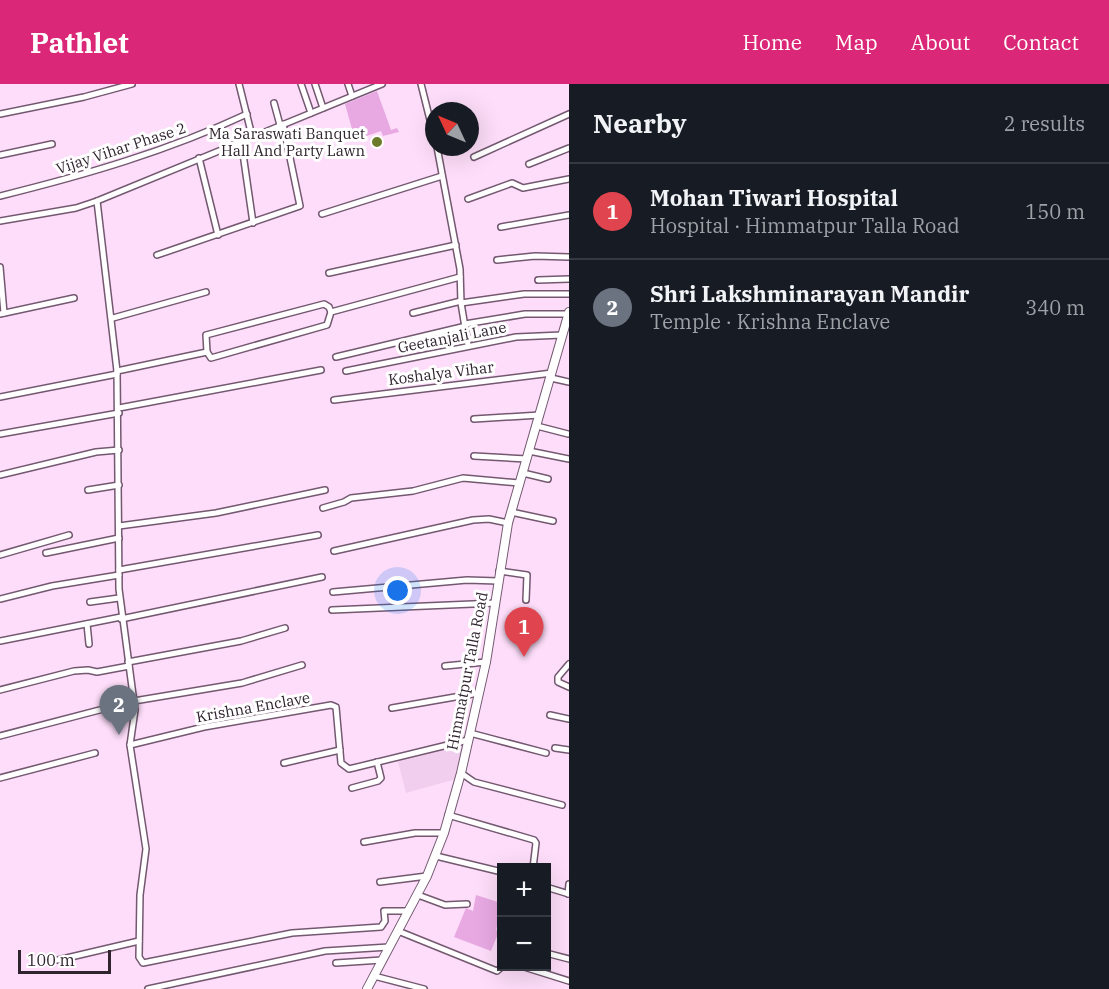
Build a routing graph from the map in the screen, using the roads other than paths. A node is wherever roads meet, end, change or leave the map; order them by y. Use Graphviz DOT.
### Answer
graph roads {
  1 [pos="132,84"];
  2 [pos="239,84"];
  3 [pos="301,84"];
  4 [pos="315,84"];
  5 [pos="348,84"];
  6 [pos="382,84"];
  7 [pos="421,84"];
  8 [pos="352,96"];
  9 [pos="426,102"];
  10 [pos="274,103"];
  11 [pos="323,108"];
  12 [pos="310,112"];
  13 [pos="0,114"];
  14 [pos="247,114"];
  15 [pos="569,114"];
  16 [pos="282,124"];
  17 [pos="252,136"];
  18 [pos="241,140"];
  19 [pos="52,144"];
  20 [pos="569,148"];
  21 [pos="0,155"];
  22 [pos="439,156"];
  23 [pos="474,157"];
  24 [pos="199,158"];
  25 [pos="529,164"];
  26 [pos="442,176"];
  27 [pos="569,179"];
  28 [pos="0,196"];
  29 [pos="468,199"];
  30 [pos="97,201"];
  31 [pos="322,214"];
  32 [pos="569,214"];
  33 [pos="0,221"];
  34 [pos="253,223"];
  35 [pos="501,228"];
  36 [pos="218,235"];
  37 [pos="456,245"];
  38 [pos="157,255"];
  39 [pos="569,257"];
  40 [pos="497,260"];
  41 [pos="0,267"];
  42 [pos="329,273"];
  43 [pos="460,278"];
  44 [pos="569,279"];
  45 [pos="538,280"];
  46 [pos="206,292"];
  47 [pos="569,294"];
  48 [pos="74,298"];
  49 [pos="461,302"];
  50 [pos="331,312"];
  51 [pos="413,313"];
  52 [pos="569,313"];
  53 [pos="2,314"];
  54 [pos="112,318"];
  55 [pos="567,324"];
  56 [pos="466,325"];
  57 [pos="562,335"];
  58 [pos="468,345"];
  59 [pos="207,352"];
  60 [pos="336,357"];
  61 [pos="321,370"];
  62 [pos="346,371"];
  63 [pos="117,373"];
  64 [pos="551,375"];
  65 [pos="569,382"];
  66 [pos="0,397"];
  67 [pos="334,400"];
  68 [pos="119,410"];
  69 [pos="540,415"];
  70 [pos="474,419"];
  71 [pos="537,426"];
  72 [pos="0,434"];
  73 [pos="568,434"];
  74 [pos="119,450"];
  75 [pos="528,455"];
  76 [pos="474,456"];
  77 [pos="569,459"];
  78 [pos="523,473"];
  79 [pos="0,475"];
  80 [pos="548,479"];
  81 [pos="519,483"];
  82 [pos="119,485"];
  83 [pos="88,490"];
  84 [pos="325,490"];
  85 [pos="323,508"];
  86 [pos="511,512"];
  87 [pos="553,521"];
  88 [pos="508,523"];
  89 [pos="119,526"];
  90 [pos="69,535"];
  91 [pos="318,535"];
  92 [pos="119,538"];
  93 [pos="333,551"];
  94 [pos="46,553"];
  95 [pos="0,555"];
  96 [pos="499,571"];
  97 [pos="119,573"];
  98 [pos="322,577"];
  99 [pos="498,581"];
  100 [pos="333,592"];
  101 [pos="0,598"];
  102 [pos="120,598"];
  103 [pos="525,600"];
  104 [pos="90,602"];
  105 [pos="496,603"];
  106 [pos="332,610"];
  107 [pos="121,618"];
  108 [pos="87,624"];
  109 [pos="285,628"];
  110 [pos="0,641"];
  111 [pos="90,644"];
  112 [pos="486,662"];
  113 [pos="128,664"];
  114 [pos="569,664"];
  115 [pos="302,665"];
  116 [pos="446,666"];
  117 [pos="569,687"];
  118 [pos="0,690"];
  119 [pos="478,693"];
  120 [pos="134,701"];
  121 [pos="392,708"];
  122 [pos="549,715"];
  123 [pos="569,719"];
  124 [pos="0,736"];
  125 [pos="469,736"];
  126 [pos="130,745"];
  127 [pos="555,748"];
  128 [pos="340,750"];
  129 [pos="569,750"];
  130 [pos="95,753"];
  131 [pos="546,753"];
  132 [pos="377,762"];
  133 [pos="284,763"];
  134 [pos="461,773"];
  135 [pos="0,778"];
  136 [pos="352,788"];
  137 [pos="562,805"];
  138 [pos="448,815"];
  139 [pos="444,833"];
  140 [pos="364,842"];
  141 [pos="436,856"];
  142 [pos="534,863"];
  143 [pos="497,871"];
  144 [pos="427,876"];
  145 [pos="380,882"];
  146 [pos="569,884"];
  147 [pos="551,889"];
  148 [pos="568,894"];
  149 [pos="418,895"];
  150 [pos="466,904"];
  151 [pos="409,911"];
  152 [pos="398,931"];
  153 [pos="139,941"];
  154 [pos="389,947"];
  155 [pos="551,954"];
  156 [pos="569,959"];
  157 [pos="58,960"];
  158 [pos="382,960"];
  159 [pos="336,963"];
  160 [pos="497,971"];
  161 [pos="537,971"];
  162 [pos="374,976"];
  163 [pos="569,981"];
  164 [pos="148,989"];
  165 [pos="367,989"];
  166 [pos="424,989"];
  1 -- 13 [label="street"];
  2 -- 14 [label="street"];
  3 -- 12 [label="street"];
  4 -- 11 [label="street"];
  5 -- 8 [label="street"];
  6 -- 8 [label="street"];
  7 -- 9 [label="street"];
  8 -- 11 [label="street"];
  10 -- 16 [label="street"];
  11 -- 12 [label="street"];
  12 -- 16 [label="street"];
  14 -- 17 [label="street"];
  14 -- 28 [label="street, Vijay Vihar Phase 2"];
  15 -- 23 [label="street"];
  16 -- 17 [label="street"];
  16 -- 34 [label="street"];
  17 -- 18 [label="street"];
  18 -- 24 [label="street"];
  18 -- 34 [label="street"];
  19 -- 21 [label="street"];
  20 -- 25 [label="street"];
  22 -- 26 [label="street"];
  24 -- 30 [label="street"];
  24 -- 36 [label="street"];
  26 -- 31 [label="street"];
  26 -- 37 [label="street"];
  27 -- 29 [label="street"];
  30 -- 33 [label="street"];
  30 -- 54 [label="street"];
  32 -- 35 [label="street"];
  34 -- 36 [label="street"];
  36 -- 38 [label="street"];
  37 -- 42 [label="street"];
  37 -- 43 [label="street"];
  39 -- 40 [label="street"];
  41 -- 53 [label="street"];
  43 -- 49 [label="street"];
  43 -- 50 [label="street"];
  44 -- 45 [label="street"];
  46 -- 54 [label="street"];
  47 -- 49 [label="street"];
  48 -- 53 [label="street"];
  49 -- 51 [label="street"];
  49 -- 56 [label="street"];
  50 -- 59 [label="street"];
  50 -- 59 [label="street"];
  52 -- 55 [label="street, Himmatpur Talla Road"];
  52 -- 56 [label="street"];
  54 -- 63 [label="street"];
  55 -- 57 [label="street, Himmatpur Talla Road"];
  56 -- 58 [label="street"];
  56 -- 60 [label="street"];
  57 -- 58 [label="street, Geetanjali Lane"];
  57 -- 64 [label="street, Himmatpur Talla Road"];
  58 -- 62 [label="street, Geetanjali Lane"];
  59 -- 63 [label="street"];
  61 -- 68 [label="street"];
  63 -- 66 [label="street"];
  63 -- 68 [label="street"];
  64 -- 65 [label="street, Koshalya Vihar"];
  64 -- 67 [label="street, Koshalya Vihar"];
  64 -- 69 [label="street, Himmatpur Talla Road"];
  68 -- 72 [label="street"];
  68 -- 74 [label="street"];
  69 -- 70 [label="street"];
  69 -- 71 [label="street, Himmatpur Talla Road"];
  71 -- 73 [label="street"];
  71 -- 75 [label="street, Himmatpur Talla Road"];
  74 -- 79 [label="street"];
  74 -- 82 [label="street"];
  75 -- 76 [label="street"];
  75 -- 77 [label="street"];
  75 -- 78 [label="street, Himmatpur Talla Road"];
  78 -- 80 [label="street"];
  78 -- 81 [label="street, Himmatpur Talla Road"];
  81 -- 85 [label="street"];
  81 -- 86 [label="street, Himmatpur Talla Road"];
  82 -- 83 [label="street"];
  82 -- 89 [label="street"];
  84 -- 89 [label="street"];
  86 -- 87 [label="street"];
  86 -- 88 [label="street, Himmatpur Talla Road"];
  88 -- 93 [label="street"];
  88 -- 96 [label="street, Himmatpur Talla Road"];
  89 -- 92 [label="street"];
  90 -- 95 [label="street"];
  91 -- 97 [label="street"];
  92 -- 94 [label="street"];
  92 -- 97 [label="street"];
  96 -- 99 [label="street, Himmatpur Talla Road"];
  96 -- 103 [label="street"];
  97 -- 101 [label="street"];
  97 -- 102 [label="street"];
  98 -- 107 [label="street"];
  99 -- 100 [label="street"];
  99 -- 105 [label="street, Himmatpur Talla Road"];
  102 -- 104 [label="street"];
  102 -- 107 [label="street"];
  105 -- 106 [label="street"];
  105 -- 112 [label="street, Himmatpur Talla Road"];
  107 -- 108 [label="street"];
  107 -- 113 [label="street"];
  108 -- 110 [label="street"];
  108 -- 111 [label="street"];
  109 -- 113 [label="street"];
  112 -- 116 [label="street"];
  112 -- 119 [label="street, Himmatpur Talla Road"];
  113 -- 118 [label="street"];
  113 -- 120 [label="street"];
  114 -- 117 [label="street"];
  115 -- 120 [label="street"];
  119 -- 121 [label="street"];
  119 -- 125 [label="street, Himmatpur Talla Road"];
  120 -- 124 [label="street"];
  120 -- 126 [label="street"];
  122 -- 123 [label="street"];
  125 -- 131 [label="street"];
  125 -- 132 [label="street"];
  125 -- 134 [label="street, Himmatpur Talla Road"];
  126 -- 128 [label="street, Krishna Enclave"];
  126 -- 153 [label="street"];
  127 -- 129 [label="street"];
  128 -- 132 [label="street"];
  128 -- 133 [label="street"];
  130 -- 135 [label="street"];
  132 -- 136 [label="street"];
  134 -- 137 [label="street"];
  134 -- 138 [label="street, Himmatpur Talla Road"];
  138 -- 139 [label="street, Himmatpur Talla Road"];
  138 -- 142 [label="street"];
  139 -- 140 [label="street"];
  139 -- 141 [label="street, Himmatpur Talla Road"];
  141 -- 143 [label="street"];
  141 -- 144 [label="street, Himmatpur Talla Road"];
  144 -- 145 [label="street"];
  144 -- 149 [label="street, Himmatpur Talla Road"];
  146 -- 148 [label="street"];
  147 -- 148 [label="street"];
  149 -- 150 [label="street"];
  149 -- 151 [label="street, Himmatpur Talla Road"];
  151 -- 152 [label="street, Himmatpur Talla Road"];
  151 -- 153 [label="street"];
  152 -- 154 [label="street, Himmatpur Talla Road"];
  152 -- 160 [label="street"];
  153 -- 157 [label="street"];
  154 -- 158 [label="street, Himmatpur Talla Road"];
  154 -- 164 [label="street"];
  155 -- 156 [label="street"];
  158 -- 159 [label="street"];
  158 -- 162 [label="street, Himmatpur Talla Road"];
  161 -- 163 [label="street"];
  162 -- 165 [label="street, Himmatpur Talla Road"];
  162 -- 166 [label="street"];
}
